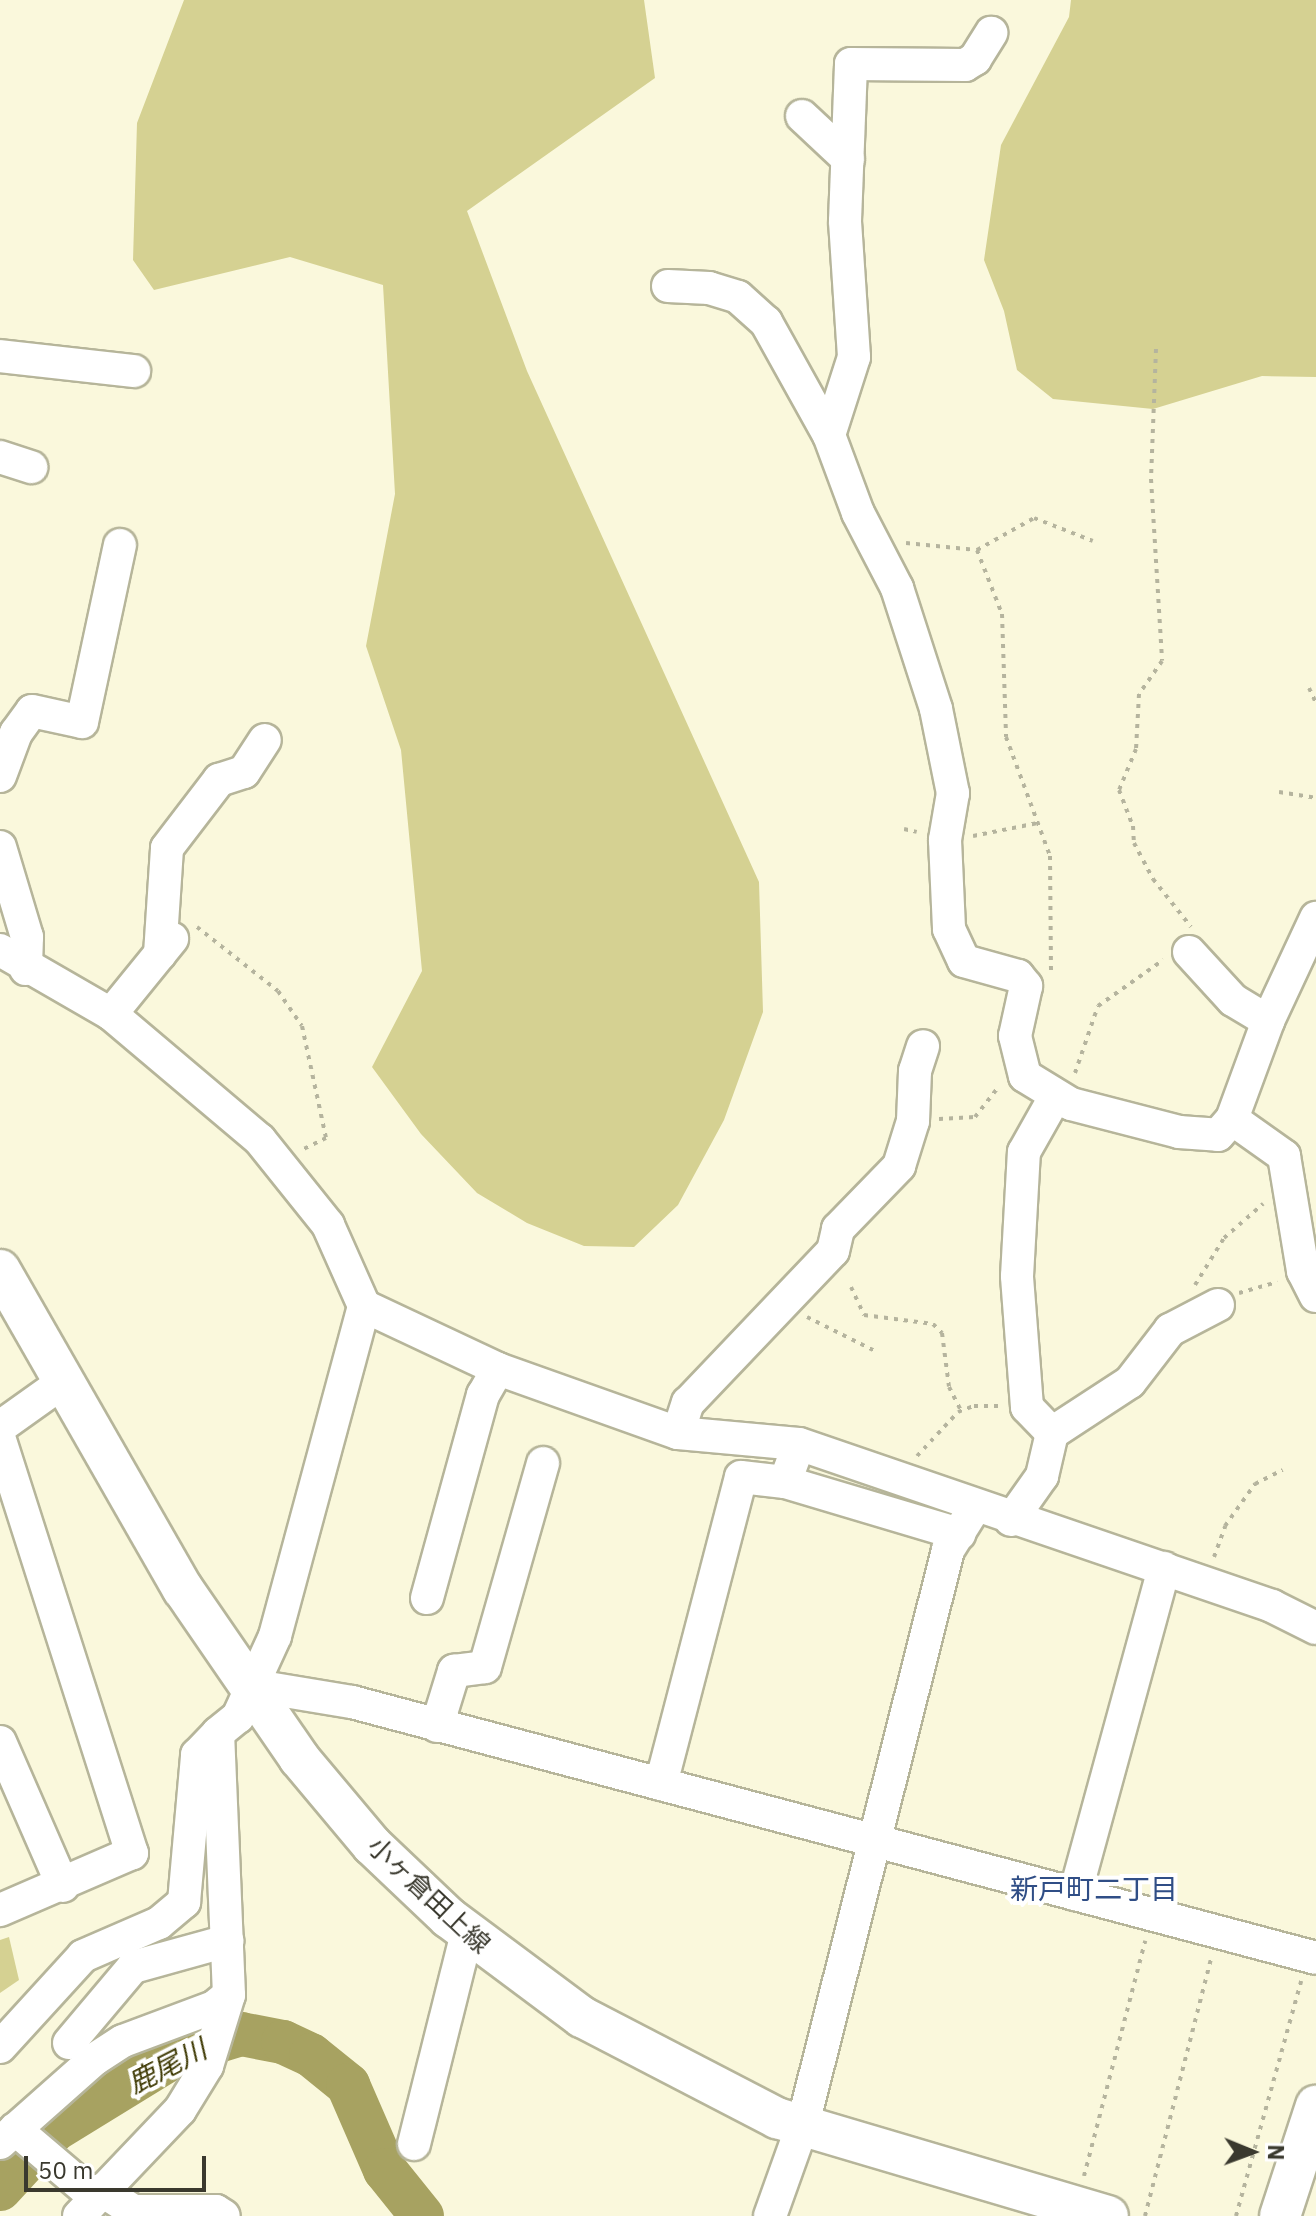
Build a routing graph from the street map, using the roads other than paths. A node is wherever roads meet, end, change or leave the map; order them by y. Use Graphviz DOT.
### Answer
graph roads {
  1 [pos="991,33"];
  2 [pos="802,116"];
  3 [pos="848,159"];
  4 [pos="668,286"];
  5 [pos="0,356"];
  6 [pos="134,371"];
  7 [pos="829,435"];
  8 [pos="0,457"];
  9 [pos="31,467"];
  10 [pos="120,545"];
  11 [pos="265,740"];
  12 [pos="0,776"];
  13 [pos="0,847"];
  14 [pos="1316,918"];
  15 [pos="182,927"];
  16 [pos="0,950"];
  17 [pos="1189,952"];
  18 [pos="160,954"];
  19 [pos="26,969"];
  20 [pos="111,1014"];
  21 [pos="1268,1021"];
  22 [pos="923,1046"];
  23 [pos="1055,1097"];
  24 [pos="1232,1119"];
  25 [pos="0,1270"];
  26 [pos="1311,1287"];
  27 [pos="1205,1298"];
  28 [pos="364,1306"];
  29 [pos="498,1369"];
  30 [pos="66,1380"];
  31 [pos="0,1427"];
  32 [pos="678,1433"];
  33 [pos="1052,1433"];
  34 [pos="0,1440"];
  35 [pos="799,1444"];
  36 [pos="543,1463"];
  37 [pos="785,1482"];
  38 [pos="967,1520"];
  39 [pos="1011,1520"];
  40 [pos="1164,1568"];
  41 [pos="427,1598"];
  42 [pos="1316,1628"];
  43 [pos="249,1685"];
  44 [pos="437,1726"];
  45 [pos="218,1733"];
  46 [pos="0,1742"];
  47 [pos="661,1784"];
  48 [pos="878,1839"];
  49 [pos="63,1886"];
  50 [pos="1075,1894"];
  51 [pos="0,1910"];
  52 [pos="467,1933"];
  53 [pos="227,1941"];
  54 [pos="1312,1957"];
  55 [pos="229,1995"];
  56 [pos="69,2043"];
  57 [pos="0,2047"];
  58 [pos="1316,2106"];
  59 [pos="803,2124"];
  60 [pos="7,2136"];
  61 [pos="414,2144"];
  62 [pos="91,2201"];
  63 [pos="1092,2211"];
  64 [pos="224,2216"];
  65 [pos="770,2216"];
  66 [pos="1280,2216"];
  1 -- 3 [label="street"];
  2 -- 3 [label="street"];
  3 -- 7 [label="street"];
  4 -- 7 [label="street"];
  5 -- 6 [label="street"];
  7 -- 23 [label="street"];
  8 -- 9 [label="street"];
  10 -- 12 [label="street"];
  11 -- 18 [label="street"];
  13 -- 19 [label="street"];
  14 -- 21 [label="street"];
  15 -- 18 [label="street"];
  16 -- 19 [label="street"];
  17 -- 21 [label="street"];
  18 -- 20 [label="street"];
  19 -- 20 [label="street"];
  20 -- 28 [label="street"];
  21 -- 24 [label="street"];
  22 -- 32 [label="street"];
  23 -- 24 [label="street"];
  23 -- 33 [label="street"];
  24 -- 26 [label="street"];
  25 -- 30 [label="main road, 小ヶ倉田上線"];
  27 -- 33 [label="street"];
  28 -- 29 [label="street"];
  28 -- 43 [label="street"];
  29 -- 32 [label="street"];
  29 -- 41 [label="street"];
  30 -- 31 [label="street"];
  30 -- 43 [label="main road, 小ヶ倉田上線"];
  32 -- 35 [label="street"];
  33 -- 39 [label="street"];
  34 -- 49 [label="street"];
  35 -- 37 [label="street"];
  35 -- 38 [label="street"];
  36 -- 44 [label="street"];
  37 -- 38 [label="street"];
  37 -- 47 [label="street"];
  38 -- 39 [label="street"];
  38 -- 48 [label="street"];
  39 -- 40 [label="street"];
  40 -- 42 [label="street"];
  40 -- 50 [label="street"];
  43 -- 44 [label="street"];
  43 -- 45 [label="street"];
  43 -- 52 [label="main road, 小ヶ倉田上線"];
  44 -- 47 [label="street"];
  45 -- 53 [label="street"];
  45 -- 57 [label="street"];
  46 -- 49 [label="street"];
  47 -- 48 [label="street"];
  48 -- 50 [label="street"];
  48 -- 59 [label="street"];
  49 -- 51 [label="street"];
  50 -- 54 [label="street"];
  52 -- 59 [label="main road, 小ヶ倉田上線"];
  52 -- 61 [label="street"];
  53 -- 55 [label="street"];
  53 -- 56 [label="street"];
  55 -- 60 [label="street"];
  55 -- 62 [label="street"];
  58 -- 66 [label="main road"];
  59 -- 63 [label="main road, 小ヶ倉田上線"];
  59 -- 65 [label="street"];
  60 -- 62 [label="street"];
  62 -- 64 [label="street"];
}
